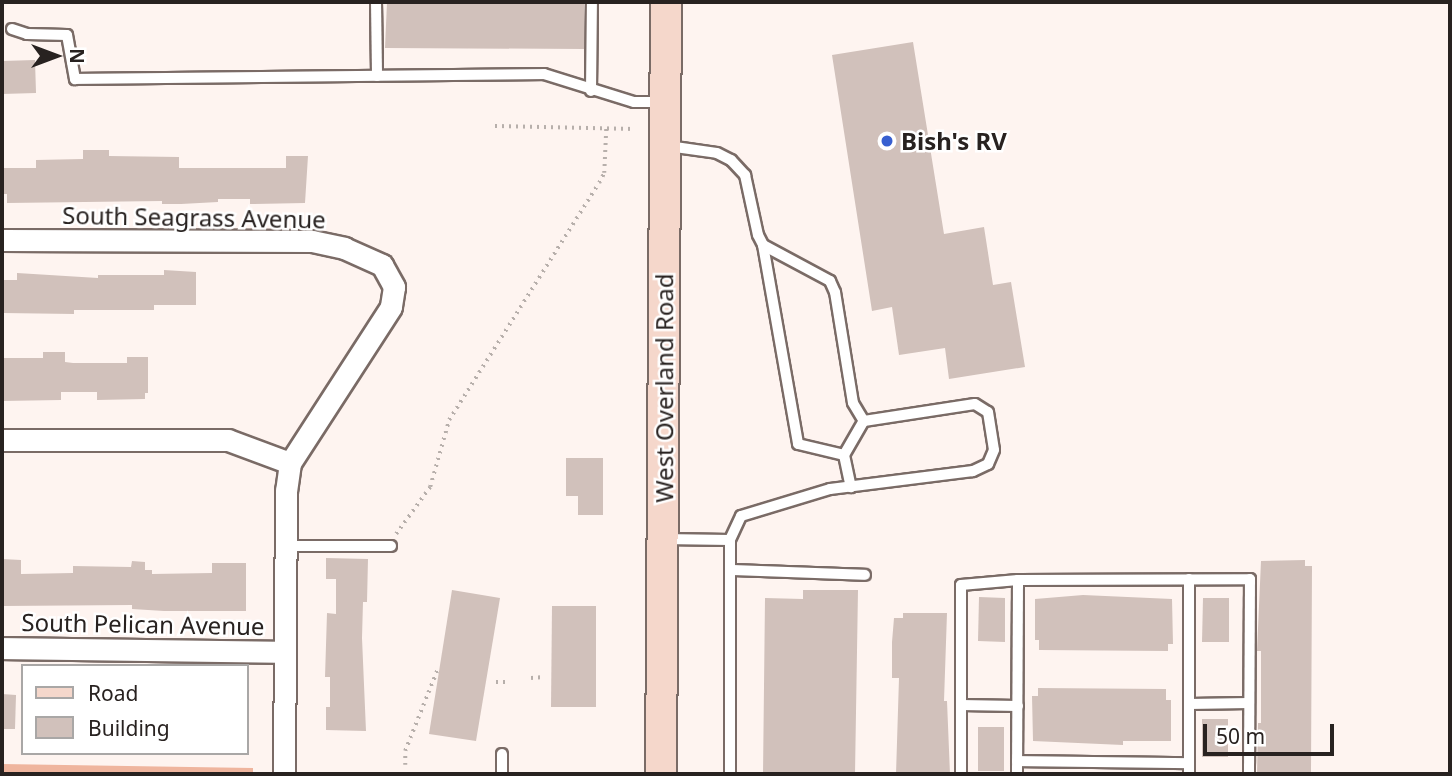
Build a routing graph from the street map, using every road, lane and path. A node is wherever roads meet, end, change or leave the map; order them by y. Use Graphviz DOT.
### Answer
graph roads {
  1 [pos="376,2"];
  2 [pos="592,2"];
  3 [pos="666,2"];
  4 [pos="12,29"];
  5 [pos="377,76"];
  6 [pos="591,91"];
  7 [pos="666,102"];
  8 [pos="495,126"];
  9 [pos="606,129"];
  10 [pos="635,129"];
  11 [pos="665,145"];
  12 [pos="2,240"];
  13 [pos="763,245"];
  14 [pos="864,421"];
  15 [pos="2,440"];
  16 [pos="844,455"];
  17 [pos="290,463"];
  18 [pos="851,487"];
  19 [pos="662,539"];
  20 [pos="730,540"];
  21 [pos="285,546"];
  22 [pos="391,546"];
  23 [pos="731,570"];
  24 [pos="865,575"];
  25 [pos="1189,579"];
  26 [pos="1018,580"];
  27 [pos="2,648"];
  28 [pos="284,652"];
  29 [pos="438,668"];
  30 [pos="544,677"];
  31 [pos="531,678"];
  32 [pos="496,682"];
  33 [pos="510,682"];
  34 [pos="1249,703"];
  35 [pos="1189,704"];
  36 [pos="961,705"];
  37 [pos="1018,706"];
  38 [pos="502,754"];
  39 [pos="1017,761"];
  40 [pos="405,765"];
  41 [pos="1189,768"];
  42 [pos="284,774"];
  43 [pos="502,774"];
  44 [pos="661,774"];
  45 [pos="730,774"];
  46 [pos="961,774"];
  47 [pos="1017,774"];
  48 [pos="1249,774"];
  1 -- 5 [label="lane"];
  2 -- 6 [label="lane"];
  3 -- 7 [label="street, West Overland Road"];
  4 -- 5 [label="lane"];
  5 -- 6 [label="lane"];
  6 -- 7 [label="lane"];
  7 -- 11 [label="street, West Overland Road"];
  8 -- 9 [label="path"];
  9 -- 10 [label="path"];
  9 -- 22 [label="path"];
  11 -- 13 [label="lane"];
  11 -- 19 [label="street, West Overland Road"];
  12 -- 17 [label="street, South Seagrass Avenue"];
  13 -- 14 [label="lane"];
  13 -- 16 [label="lane"];
  14 -- 16 [label="lane"];
  14 -- 18 [label="lane"];
  15 -- 17 [label="street"];
  16 -- 18 [label="lane"];
  17 -- 21 [label="street"];
  18 -- 20 [label="lane"];
  19 -- 20 [label="lane"];
  19 -- 44 [label="street, West Overland Road"];
  20 -- 23 [label="lane"];
  21 -- 22 [label="lane"];
  21 -- 28 [label="street"];
  23 -- 24 [label="lane"];
  23 -- 45 [label="lane"];
  25 -- 26 [label="lane"];
  25 -- 34 [label="lane"];
  25 -- 35 [label="lane"];
  26 -- 36 [label="lane"];
  26 -- 37 [label="lane"];
  27 -- 28 [label="street, South Pelican Avenue"];
  28 -- 42 [label="street"];
  29 -- 40 [label="path"];
  30 -- 31 [label="path"];
  32 -- 33 [label="path"];
  34 -- 35 [label="lane"];
  34 -- 48 [label="lane"];
  35 -- 41 [label="lane"];
  36 -- 37 [label="lane"];
  36 -- 46 [label="lane"];
  37 -- 39 [label="lane"];
  38 -- 43 [label="lane"];
  39 -- 41 [label="lane"];
  39 -- 47 [label="lane"];
}
